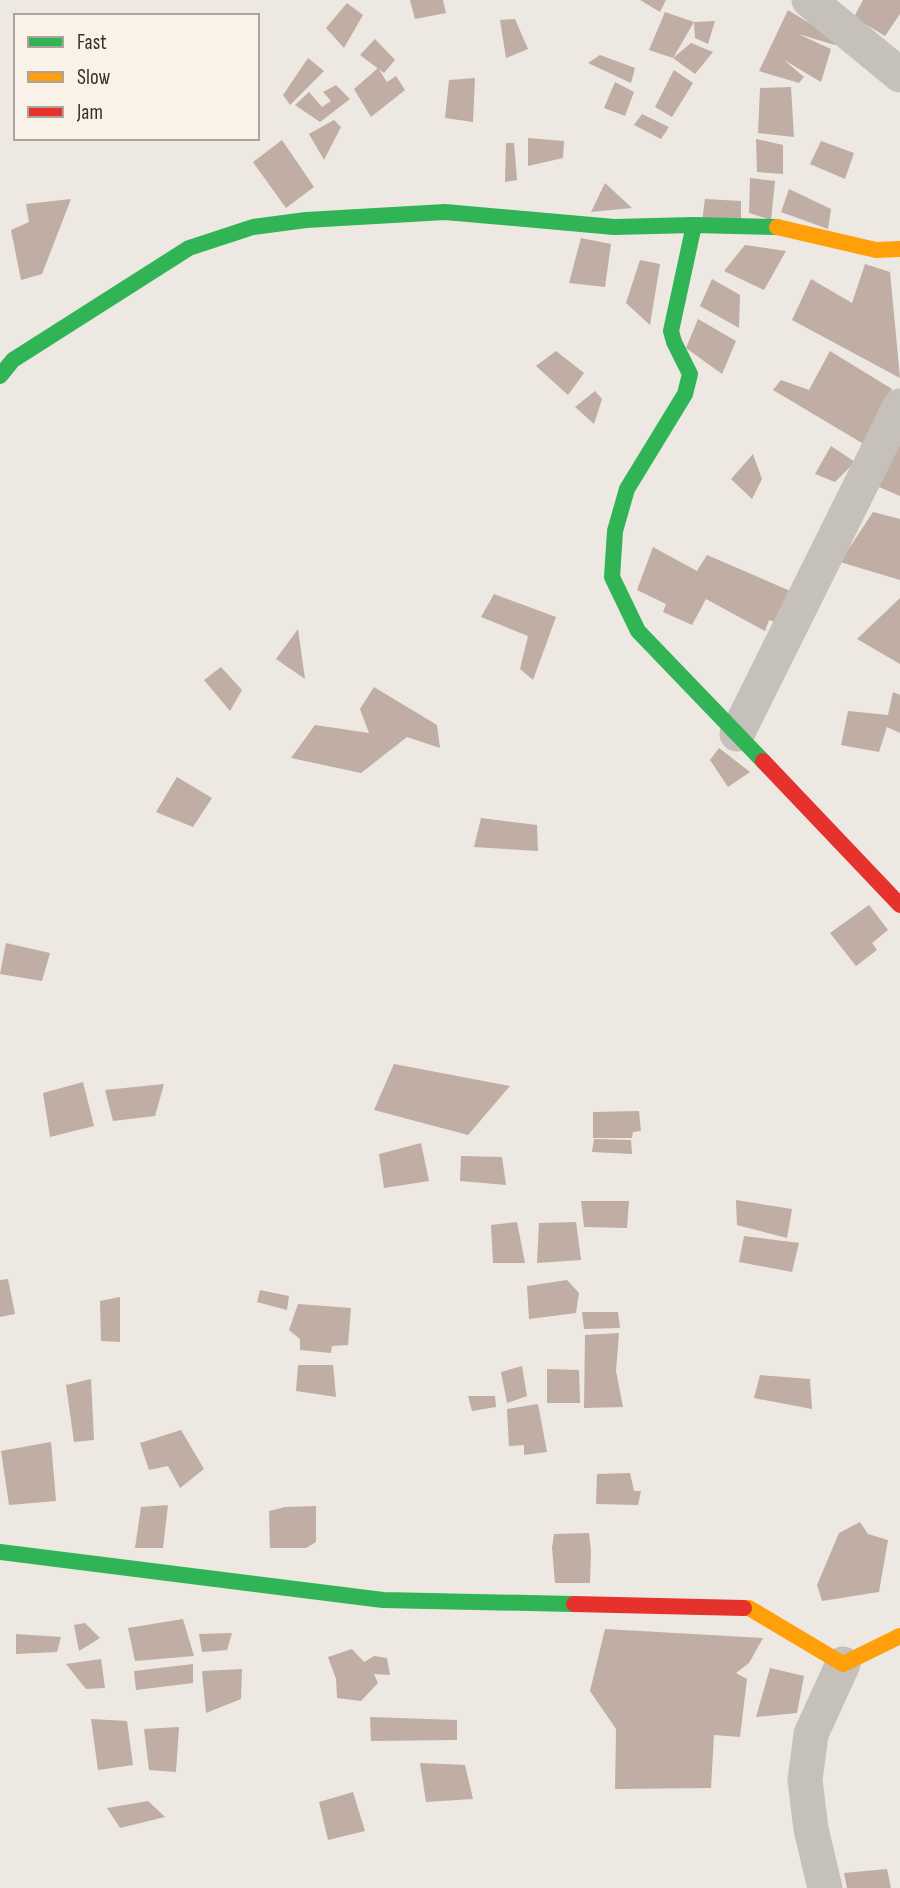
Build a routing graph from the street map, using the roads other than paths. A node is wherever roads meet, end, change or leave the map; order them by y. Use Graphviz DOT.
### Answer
graph roads {
  1 [pos="808,0"];
  2 [pos="900,75"];
  3 [pos="694,225"];
  4 [pos="900,249"];
  5 [pos="0,376"];
  6 [pos="900,406"];
  7 [pos="737,734"];
  8 [pos="900,905"];
  9 [pos="0,1552"];
  10 [pos="900,1636"];
  11 [pos="843,1664"];
  12 [pos="825,1888"];
  1 -- 2 [label="street"];
  3 -- 4 [label="street"];
  3 -- 5 [label="street"];
  3 -- 7 [label="street"];
  6 -- 7 [label="street"];
  7 -- 8 [label="street"];
  9 -- 11 [label="street"];
  10 -- 11 [label="street"];
  11 -- 12 [label="street"];
}
